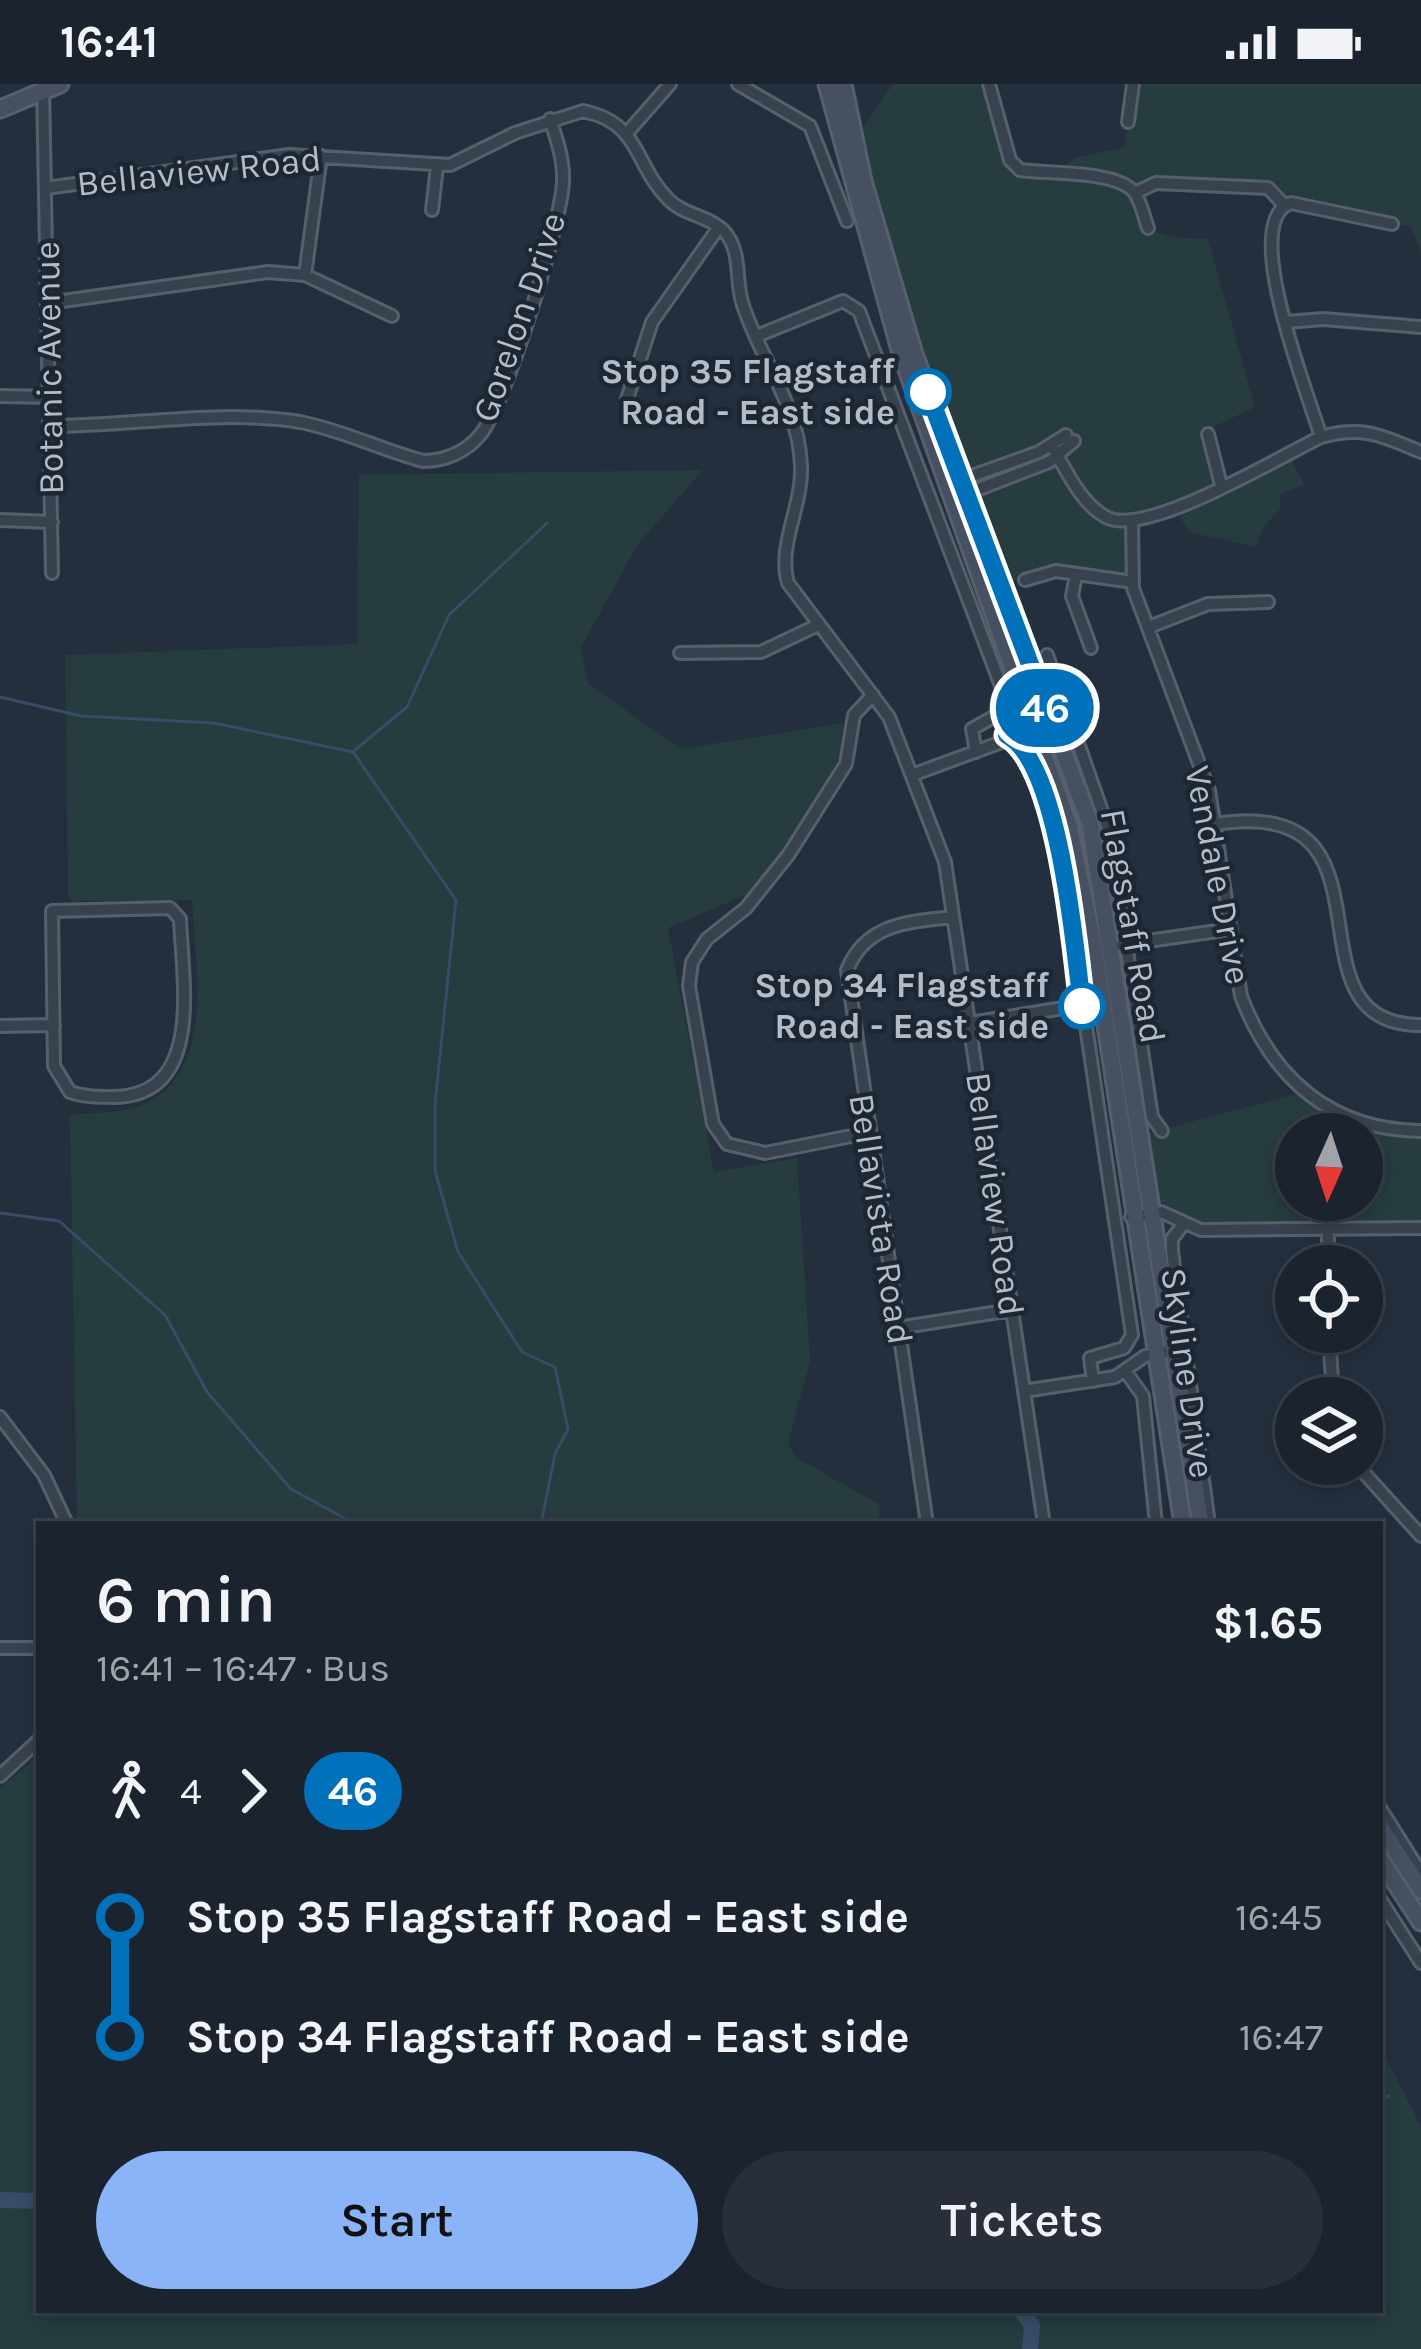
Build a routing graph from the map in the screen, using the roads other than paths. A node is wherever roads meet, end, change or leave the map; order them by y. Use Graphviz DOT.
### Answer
graph roads {
  1 [pos="670,84"];
  2 [pos="739,84"];
  3 [pos="827,84"];
  4 [pos="843,84"];
  5 [pos="989,84"];
  6 [pos="1133,84"];
  7 [pos="49,86"];
  8 [pos="0,109"];
  9 [pos="550,119"];
  10 [pos="1128,122"];
  11 [pos="627,133"];
  12 [pos="321,155"];
  13 [pos="436,167"];
  14 [pos="46,188"];
  15 [pos="1135,193"];
  16 [pos="1284,205"];
  17 [pos="432,210"];
  18 [pos="847,221"];
  19 [pos="1392,224"];
  20 [pos="718,227"];
  21 [pos="1148,228"];
  22 [pos="305,275"];
  23 [pos="49,303"];
  24 [pos="392,316"];
  25 [pos="1287,322"];
  26 [pos="1421,327"];
  27 [pos="758,336"];
  28 [pos="0,396"];
  29 [pos="51,397"];
  30 [pos="627,399"];
  31 [pos="51,426"];
  32 [pos="1208,434"];
  33 [pos="1321,436"];
  34 [pos="1070,438"];
  35 [pos="1055,452"];
  36 [pos="1421,452"];
  37 [pos="1220,484"];
  38 [pos="956,490"];
  39 [pos="0,520"];
  40 [pos="52,521"];
  41 [pos="1132,522"];
  42 [pos="52,573"];
  43 [pos="1076,575"];
  44 [pos="1025,580"];
  45 [pos="1133,582"];
  46 [pos="1268,602"];
  47 [pos="818,625"];
  48 [pos="1148,627"];
  49 [pos="1075,645"];
  50 [pos="680,653"];
  51 [pos="1063,656"];
  52 [pos="873,695"];
  53 [pos="1040,710"];
  54 [pos="1007,735"];
  55 [pos="976,752"];
  56 [pos="912,775"];
  57 [pos="1215,824"];
  58 [pos="953,917"];
  59 [pos="1231,929"];
  60 [pos="1109,946"];
  61 [pos="1082,1006"];
  62 [pos="970,1024"];
  63 [pos="54,1025"];
  64 [pos="1421,1025"];
  65 [pos="0,1026"];
  66 [pos="1162,1131"];
  67 [pos="1421,1131"];
  68 [pos="867,1133"];
  69 [pos="1140,1216"];
  70 [pos="1182,1226"];
  71 [pos="1421,1228"];
  72 [pos="1328,1229"];
  73 [pos="1328,1245"];
  74 [pos="1011,1310"];
  75 [pos="898,1328"];
  76 [pos="1161,1353"];
  77 [pos="1126,1372"];
  78 [pos="1093,1381"];
  79 [pos="1024,1391"];
  80 [pos="0,1418"];
  81 [pos="1375,1485"];
  82 [pos="66,1521"];
  83 [pos="927,1521"];
  84 [pos="1044,1521"];
  85 [pos="1156,1521"];
  86 [pos="1183,1521"];
  87 [pos="1204,1521"];
  88 [pos="1205,1521"];
  89 [pos="1421,1536"];
  90 [pos="0,1648"];
  91 [pos="36,1648"];
  92 [pos="36,1743"];
  93 [pos="0,1776"];
  94 [pos="1383,1813"];
  95 [pos="1383,1831"];
  96 [pos="1383,1864"];
  97 [pos="1421,1873"];
  98 [pos="1421,1890"];
  99 [pos="1383,1904"];
  100 [pos="1421,1922"];
  101 [pos="1421,1963"];
  1 -- 11 [label="street"];
  2 -- 18 [label="street"];
  3 -- 38 [label="main road, Flagstaff Road"];
  4 -- 38 [label="main road, Flagstaff Road"];
  5 -- 15 [label="street"];
  6 -- 10 [label="street"];
  7 -- 8 [label="main road"];
  7 -- 14 [label="street, Botanic Avenue"];
  9 -- 11 [label="street, Bellaview Road"];
  9 -- 13 [label="street, Bellaview Road"];
  9 -- 31 [label="street, Gorelon Drive"];
  11 -- 20 [label="street"];
  12 -- 13 [label="street, Bellaview Road"];
  12 -- 14 [label="street, Bellaview Road"];
  12 -- 22 [label="street"];
  13 -- 17 [label="street"];
  14 -- 23 [label="street, Botanic Avenue"];
  15 -- 16 [label="street"];
  15 -- 21 [label="street"];
  16 -- 19 [label="street"];
  16 -- 25 [label="street"];
  20 -- 27 [label="street, Bellaview Road"];
  20 -- 30 [label="street"];
  22 -- 23 [label="street"];
  22 -- 24 [label="street"];
  23 -- 29 [label="street, Botanic Avenue"];
  25 -- 26 [label="street"];
  25 -- 33 [label="street"];
  27 -- 47 [label="street, Bellaview Road"];
  27 -- 55 [label="street"];
  28 -- 29 [label="street"];
  29 -- 31 [label="street, Botanic Avenue"];
  31 -- 40 [label="street, Botanic Avenue"];
  32 -- 37 [label="street"];
  33 -- 36 [label="street"];
  33 -- 37 [label="street"];
  34 -- 35 [label="street"];
  35 -- 38 [label="street"];
  35 -- 41 [label="street"];
  37 -- 41 [label="street"];
  38 -- 53 [label="main road, Flagstaff Road"];
  39 -- 40 [label="street"];
  40 -- 42 [label="street, Botanic Avenue"];
  41 -- 45 [label="street, Vendale Drive"];
  43 -- 44 [label="street"];
  43 -- 45 [label="street"];
  43 -- 49 [label="street"];
  45 -- 48 [label="street, Vendale Drive"];
  46 -- 48 [label="street"];
  47 -- 50 [label="street"];
  47 -- 52 [label="street, Bellaview Road"];
  48 -- 57 [label="street, Vendale Drive"];
  51 -- 60 [label="street"];
  52 -- 56 [label="street, Bellaview Road"];
  52 -- 68 [label="street"];
  53 -- 54 [label="street"];
  53 -- 60 [label="main road, Flagstaff Road"];
  54 -- 55 [label="street"];
  54 -- 61 [label="street, Flagstaff Road"];
  55 -- 56 [label="street"];
  56 -- 58 [label="street, Bellaview Road"];
  57 -- 59 [label="street, Vendale Drive"];
  57 -- 64 [label="street"];
  58 -- 62 [label="street, Bellaview Road"];
  58 -- 68 [label="street, Bellavista Road"];
  59 -- 60 [label="street"];
  59 -- 67 [label="street, Vendale Drive"];
  60 -- 66 [label="street"];
  60 -- 69 [label="main road, Flagstaff Road"];
  61 -- 62 [label="street"];
  61 -- 78 [label="street, Flagstaff Road"];
  62 -- 74 [label="street, Bellaview Road"];
  63 -- 63 [label="street"];
  63 -- 65 [label="street"];
  68 -- 75 [label="street, Bellavista Road"];
  69 -- 70 [label="street"];
  69 -- 76 [label="main road, Flagstaff Road"];
  70 -- 72 [label="street"];
  70 -- 88 [label="street, Skyline Drive"];
  71 -- 72 [label="street"];
  72 -- 73 [label="street"];
  74 -- 75 [label="street"];
  74 -- 79 [label="street, Bellaview Road"];
  75 -- 83 [label="street, Bellavista Road"];
  76 -- 77 [label="street"];
  76 -- 86 [label="main road, Flagstaff Road"];
  76 -- 87 [label="main road, Flagstaff Road"];
  77 -- 78 [label="street"];
  77 -- 85 [label="street"];
  78 -- 79 [label="street"];
  79 -- 84 [label="street, Bellaview Road"];
  80 -- 82 [label="street"];
  81 -- 89 [label="street"];
  90 -- 91 [label="street"];
  92 -- 93 [label="street"];
  94 -- 97 [label="street"];
  95 -- 98 [label="main road"];
  96 -- 100 [label="main road"];
  99 -- 101 [label="street"];
}
